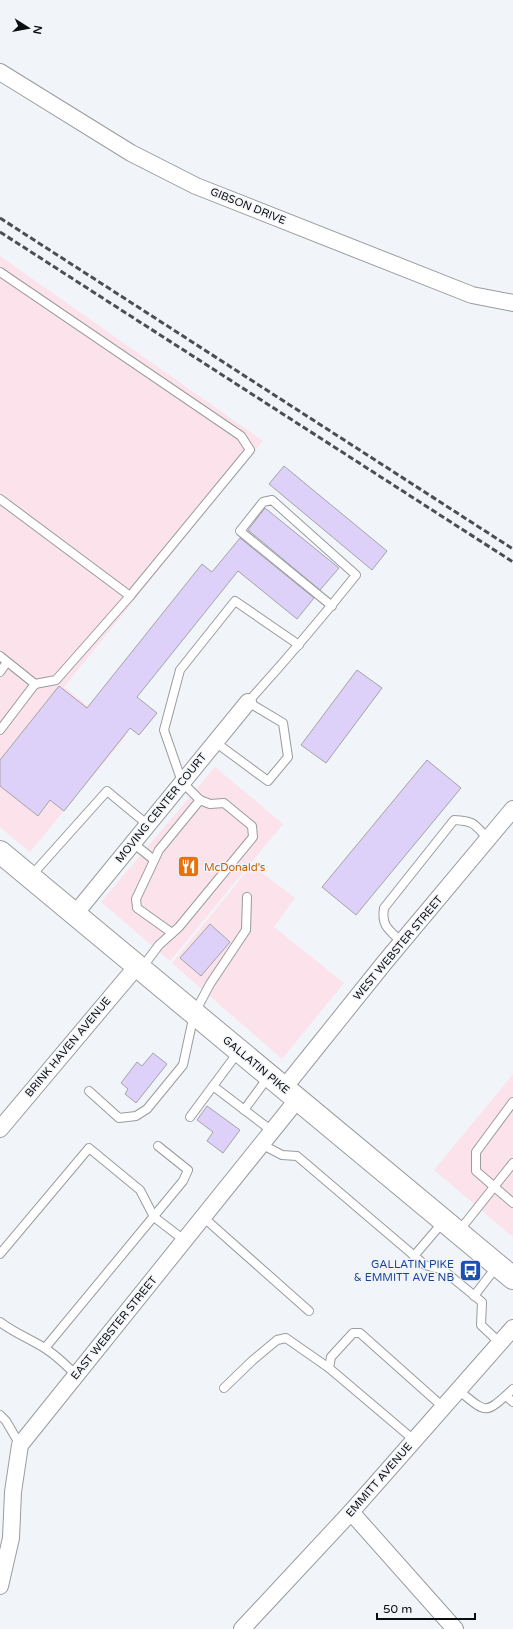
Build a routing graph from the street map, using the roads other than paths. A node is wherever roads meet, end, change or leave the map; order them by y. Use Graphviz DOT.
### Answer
graph roads {
  1 [pos="0,72"];
  2 [pos="0,272"];
  3 [pos="513,303"];
  4 [pos="0,499"];
  5 [pos="130,596"];
  6 [pos="332,606"];
  7 [pos="299,645"];
  8 [pos="0,656"];
  9 [pos="7,662"];
  10 [pos="0,672"];
  11 [pos="35,684"];
  12 [pos="248,702"];
  13 [pos="0,730"];
  14 [pos="215,742"];
  15 [pos="182,782"];
  16 [pos="200,800"];
  17 [pos="513,809"];
  18 [pos="148,825"];
  19 [pos="488,839"];
  20 [pos="133,843"];
  21 [pos="0,852"];
  22 [pos="154,860"];
  23 [pos="30,877"];
  24 [pos="247,897"];
  25 [pos="75,914"];
  26 [pos="172,933"];
  27 [pos="402,942"];
  28 [pos="138,968"];
  29 [pos="194,1014"];
  30 [pos="239,1050"];
  31 [pos="213,1086"];
  32 [pos="284,1088"];
  33 [pos="89,1091"];
  34 [pos="513,1102"];
  35 [pos="244,1110"];
  36 [pos="190,1117"];
  37 [pos="0,1129"];
  38 [pos="272,1131"];
  39 [pos="261,1144"];
  40 [pos="158,1146"];
  41 [pos="513,1163"];
  42 [pos="494,1187"];
  43 [pos="513,1204"];
  44 [pos="154,1217"];
  45 [pos="203,1217"];
  46 [pos="450,1227"];
  47 [pos="184,1240"];
  48 [pos="0,1254"];
  49 [pos="414,1256"];
  50 [pos="505,1272"];
  51 [pos="474,1296"];
  52 [pos="309,1311"];
  53 [pos="0,1322"];
  54 [pos="513,1328"];
  55 [pos="500,1343"];
  56 [pos="45,1348"];
  57 [pos="329,1368"];
  58 [pos="76,1374"];
  59 [pos="224,1388"];
  60 [pos="513,1389"];
  61 [pos="458,1390"];
  62 [pos="506,1396"];
  63 [pos="513,1402"];
  64 [pos="443,1407"];
  65 [pos="0,1415"];
  66 [pos="414,1440"];
  67 [pos="20,1445"];
  68 [pos="351,1512"];
  69 [pos="6,1534"];
  70 [pos="0,1586"];
  71 [pos="242,1629"];
  72 [pos="455,1629"];
  1 -- 3 [label="street, GIBSON DRIVE"];
  2 -- 5 [label="lane"];
  4 -- 5 [label="lane"];
  5 -- 11 [label="lane"];
  6 -- 6 [label="lane"];
  6 -- 7 [label="lane"];
  7 -- 12 [label="lane"];
  7 -- 15 [label="lane"];
  8 -- 9 [label="lane"];
  9 -- 10 [label="lane"];
  9 -- 11 [label="lane"];
  11 -- 13 [label="lane"];
  12 -- 14 [label="street, MOVING CENTER COURT"];
  12 -- 14 [label="lane"];
  14 -- 15 [label="street, MOVING CENTER COURT"];
  15 -- 16 [label="lane"];
  15 -- 18 [label="street, MOVING CENTER COURT"];
  16 -- 22 [label="lane"];
  16 -- 26 [label="lane"];
  17 -- 19 [label="street, WEST WEBSTER STREET"];
  18 -- 20 [label="street, MOVING CENTER COURT"];
  18 -- 23 [label="lane"];
  19 -- 27 [label="street, WEST WEBSTER STREET"];
  19 -- 27 [label="lane"];
  20 -- 22 [label="lane"];
  20 -- 25 [label="street, MOVING CENTER COURT"];
  21 -- 23 [label="main road, GALLATIN PIKE"];
  22 -- 26 [label="lane"];
  23 -- 25 [label="main road, GALLATIN PIKE"];
  24 -- 29 [label="lane"];
  25 -- 28 [label="main road, GALLATIN PIKE"];
  26 -- 28 [label="lane"];
  27 -- 32 [label="street, WEST WEBSTER STREET"];
  28 -- 29 [label="main road, GALLATIN PIKE"];
  28 -- 37 [label="street, BRINK HAVEN AVENUE"];
  29 -- 30 [label="main road, GALLATIN PIKE"];
  29 -- 33 [label="lane"];
  30 -- 31 [label="lane"];
  30 -- 32 [label="main road, GALLATIN PIKE"];
  31 -- 35 [label="lane"];
  31 -- 36 [label="lane"];
  32 -- 35 [label="lane"];
  32 -- 38 [label="street, EAST WEBSTER STREET"];
  32 -- 46 [label="main road, GALLATIN PIKE"];
  34 -- 42 [label="lane"];
  35 -- 38 [label="lane"];
  38 -- 39 [label="street, EAST WEBSTER STREET"];
  39 -- 45 [label="street, EAST WEBSTER STREET"];
  39 -- 49 [label="lane"];
  40 -- 44 [label="lane"];
  41 -- 42 [label="lane"];
  42 -- 43 [label="lane"];
  42 -- 46 [label="lane"];
  44 -- 47 [label="lane"];
  44 -- 48 [label="lane"];
  44 -- 56 [label="lane"];
  45 -- 47 [label="street, EAST WEBSTER STREET"];
  45 -- 52 [label="lane"];
  46 -- 49 [label="lane"];
  46 -- 50 [label="main road, GALLATIN PIKE"];
  47 -- 58 [label="street, EAST WEBSTER STREET"];
  49 -- 51 [label="lane"];
  50 -- 51 [label="lane"];
  51 -- 55 [label="lane"];
  53 -- 56 [label="lane"];
  54 -- 55 [label="street, EMMITT AVENUE"];
  55 -- 61 [label="street, EMMITT AVENUE"];
  56 -- 58 [label="lane"];
  57 -- 59 [label="lane"];
  57 -- 64 [label="lane"];
  57 -- 66 [label="lane"];
  58 -- 67 [label="street, EAST WEBSTER STREET"];
  60 -- 62 [label="lane"];
  61 -- 62 [label="lane"];
  61 -- 64 [label="street, EMMITT AVENUE"];
  62 -- 63 [label="lane"];
  64 -- 66 [label="street, EMMITT AVENUE"];
  65 -- 67 [label="lane"];
  66 -- 68 [label="street, EMMITT AVENUE"];
  67 -- 69 [label="street, EAST WEBSTER STREET"];
  68 -- 71 [label="street, EMMITT AVENUE"];
  68 -- 72 [label="street"];
  69 -- 70 [label="street, EAST WEBSTER STREET"];
}
